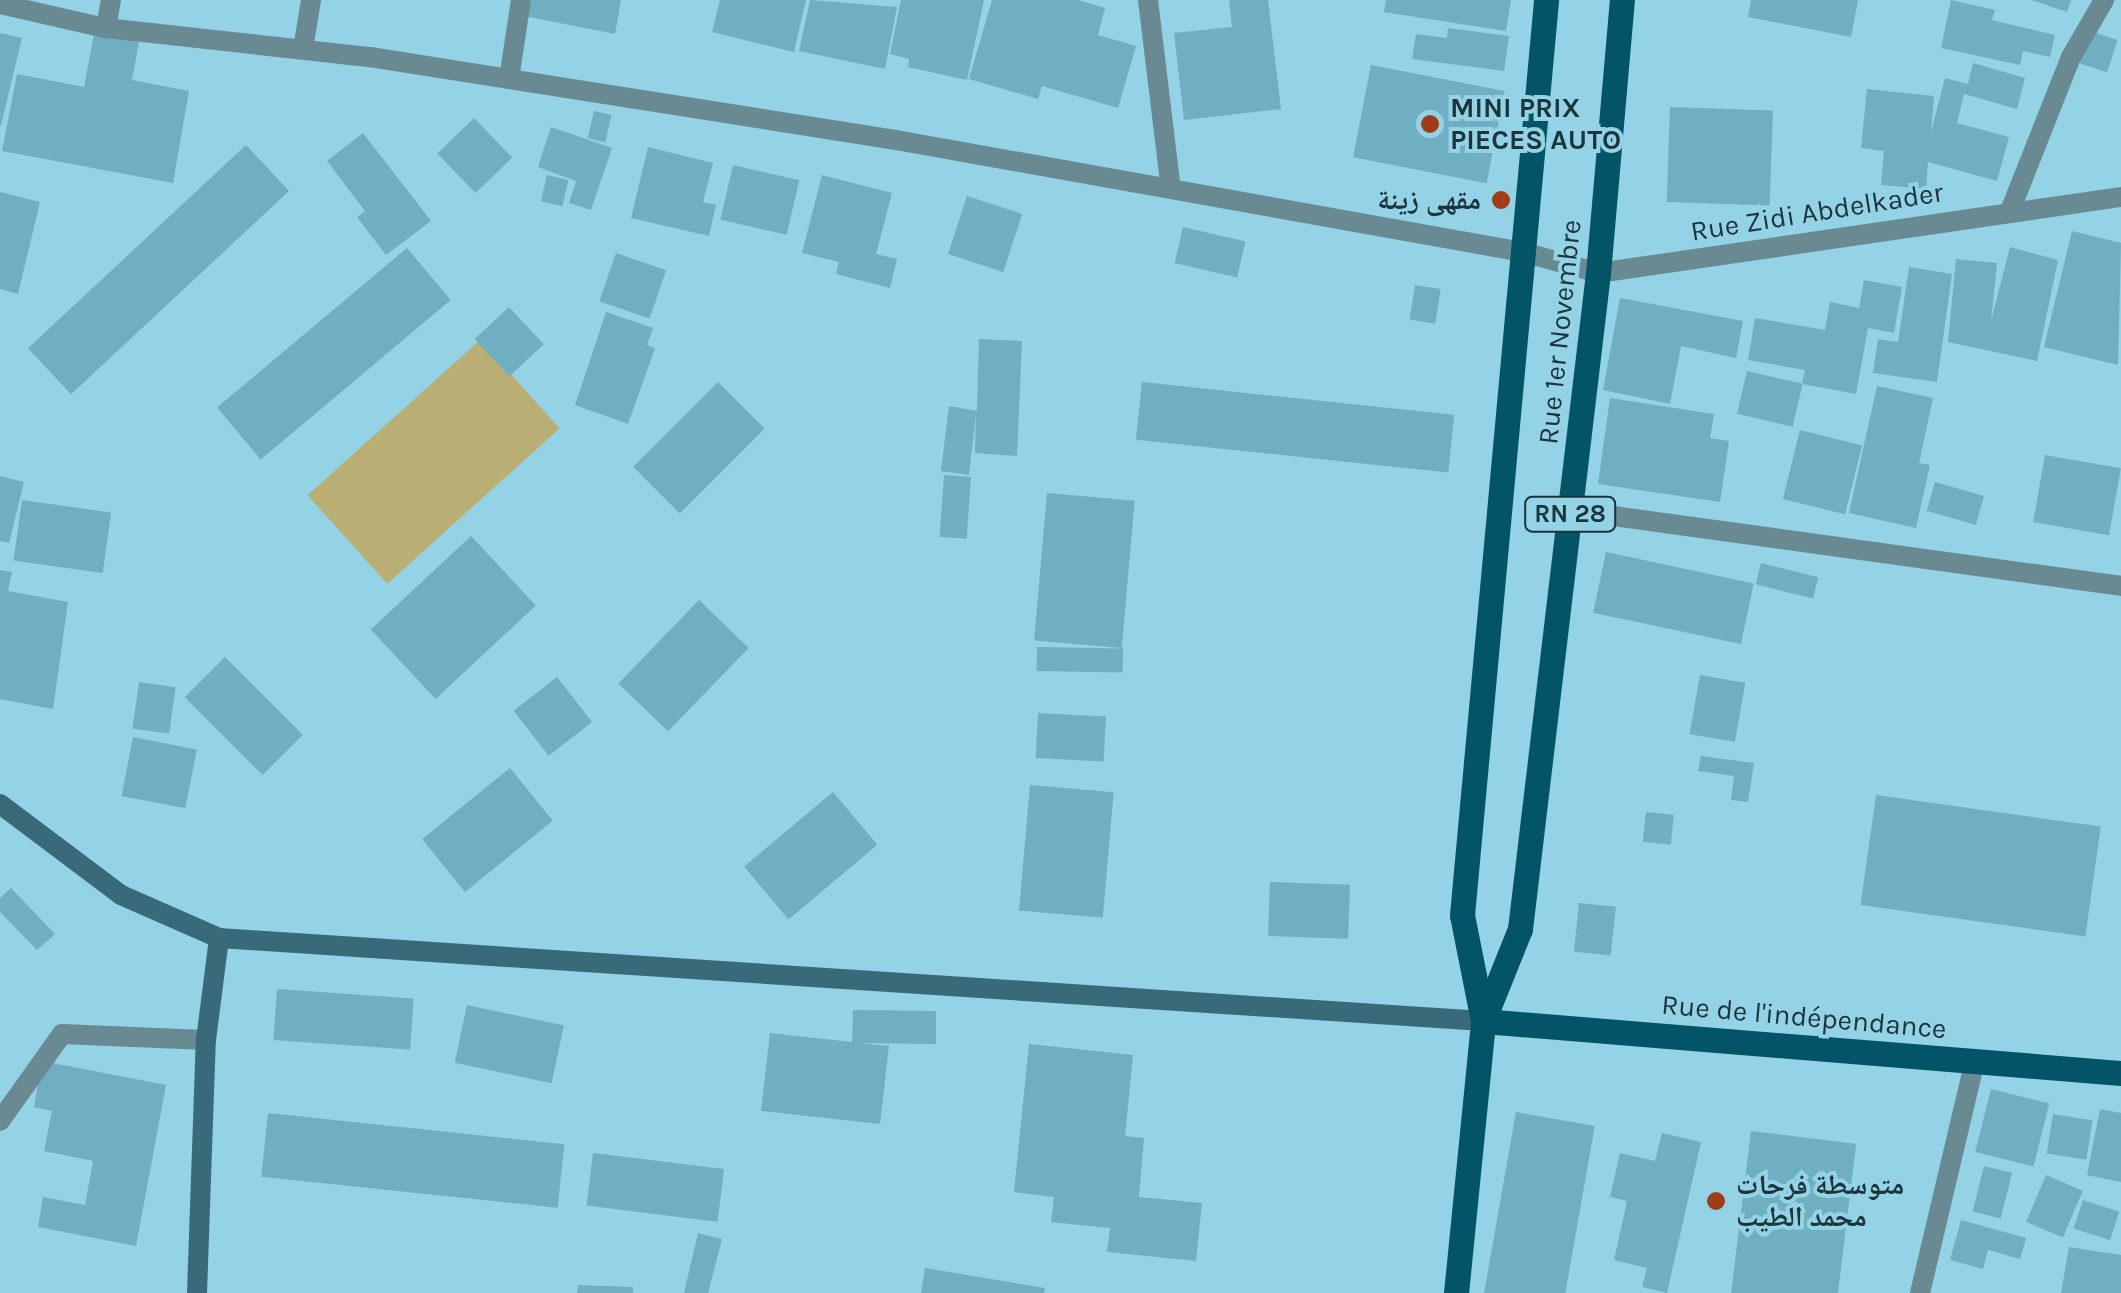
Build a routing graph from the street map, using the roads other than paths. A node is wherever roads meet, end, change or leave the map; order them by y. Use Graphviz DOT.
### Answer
graph roads {
  1 [pos="110,0"];
  2 [pos="311,0"];
  3 [pos="522,0"];
  4 [pos="1148,0"];
  5 [pos="1546,0"];
  6 [pos="1622,0"];
  7 [pos="2104,0"];
  8 [pos="0,4"];
  9 [pos="106,28"];
  10 [pos="303,49"];
  11 [pos="509,79"];
  12 [pos="1170,189"];
  13 [pos="2121,198"];
  14 [pos="2010,211"];
  15 [pos="1523,252"];
  16 [pos="1598,273"];
  17 [pos="1570,510"];
  18 [pos="2121,586"];
  19 [pos="0,804"];
  20 [pos="218,938"];
  21 [pos="1483,1022"];
  22 [pos="206,1040"];
  23 [pos="1975,1061"];
  24 [pos="2121,1072"];
  25 [pos="0,1121"];
  26 [pos="197,1293"];
  27 [pos="1456,1293"];
  28 [pos="1920,1293"];
  1 -- 9 [label="street"];
  2 -- 10 [label="street"];
  3 -- 11 [label="street"];
  4 -- 12 [label="street"];
  5 -- 15 [label="main road, RN 28"];
  6 -- 16 [label="main road, Rue 1er Novembre / RN 28"];
  7 -- 14 [label="street"];
  8 -- 9 [label="street, Rue Zidi Abdelkader"];
  9 -- 10 [label="street, Rue Zidi Abdelkader"];
  10 -- 11 [label="street, Rue Zidi Abdelkader"];
  11 -- 12 [label="street, Rue Zidi Abdelkader"];
  12 -- 15 [label="street, Rue Zidi Abdelkader"];
  13 -- 14 [label="street, Rue Zidi Abdelkader"];
  14 -- 16 [label="street, Rue Zidi Abdelkader"];
  15 -- 16 [label="street, Rue Zidi Abdelkader"];
  15 -- 21 [label="main road, RN 28"];
  16 -- 17 [label="main road, Rue 1er Novembre / RN 28"];
  17 -- 18 [label="street"];
  17 -- 21 [label="main road, Rue 1er Novembre / RN 28"];
  19 -- 20 [label="main road"];
  20 -- 21 [label="main road"];
  20 -- 22 [label="main road"];
  21 -- 23 [label="main road, Rue de l'indépendance"];
  21 -- 27 [label="main road, RN 28"];
  22 -- 25 [label="street"];
  22 -- 26 [label="main road"];
  23 -- 24 [label="main road, Rue de l'indépendance"];
  23 -- 28 [label="street"];
}
